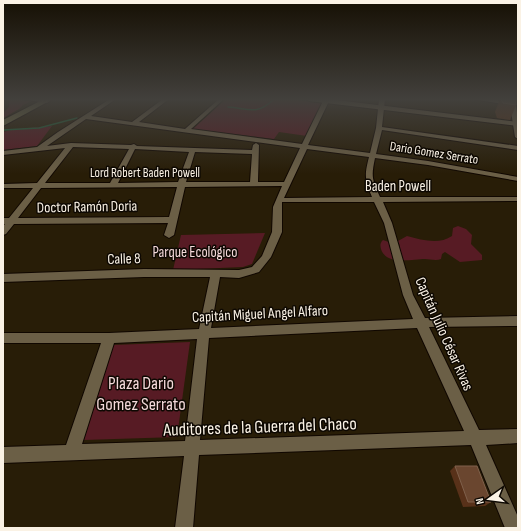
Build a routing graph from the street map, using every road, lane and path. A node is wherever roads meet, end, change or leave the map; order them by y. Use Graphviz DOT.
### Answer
graph roads {
  1 [pos="74,124"];
  2 [pos="133,124"];
  3 [pos="194,124"];
  4 [pos="315,124"];
  5 [pos="379,124"];
  6 [pos="517,124"];
  7 [pos="379,128"];
  8 [pos="186,131"];
  9 [pos="518,137"];
  10 [pos="257,140"];
  11 [pos="193,142"];
  12 [pos="71,145"];
  13 [pos="134,146"];
  14 [pos="305,147"];
  15 [pos="518,148"];
  16 [pos="39,149"];
  17 [pos="254,152"];
  18 [pos="3,153"];
  19 [pos="372,155"];
  20 [pos="518,179"];
  21 [pos="287,184"];
  22 [pos="113,185"];
  23 [pos="254,185"];
  24 [pos="3,186"];
  25 [pos="40,186"];
  26 [pos="181,186"];
  27 [pos="518,199"];
  28 [pos="279,200"];
  29 [pos="378,200"];
  30 [pos="172,220"];
  31 [pos="7,222"];
  32 [pos="3,232"];
  33 [pos="169,235"];
  34 [pos="216,273"];
  35 [pos="4,281"];
  36 [pos="518,321"];
  37 [pos="421,323"];
  38 [pos="204,332"];
  39 [pos="3,338"];
  40 [pos="109,338"];
  41 [pos="518,436"];
  42 [pos="475,438"];
  43 [pos="192,449"];
  44 [pos="72,451"];
  45 [pos="3,455"];
  46 [pos="184,528"];
  47 [pos="514,528"];
  1 -- 16 [label="street"];
  2 -- 8 [label="street, Dario Gomez Serrato"];
  3 -- 8 [label="street"];
  4 -- 14 [label="street"];
  5 -- 7 [label="street, Capitán Julio César Rivas"];
  6 -- 9 [label="street"];
  7 -- 15 [label="street"];
  7 -- 19 [label="street, Capitán Julio César Rivas"];
  8 -- 11 [label="street, Dario Gomez Serrato"];
  10 -- 11 [label="street, Dario Gomez Serrato"];
  10 -- 14 [label="street, Dario Gomez Serrato"];
  10 -- 17 [label="street"];
  11 -- 13 [label="street"];
  11 -- 17 [label="street"];
  11 -- 26 [label="street"];
  12 -- 13 [label="street"];
  12 -- 16 [label="street"];
  12 -- 25 [label="street"];
  13 -- 22 [label="street"];
  14 -- 19 [label="street, Dario Gomez Serrato"];
  14 -- 21 [label="street"];
  16 -- 18 [label="street"];
  17 -- 23 [label="street"];
  19 -- 20 [label="street, Dario Gomez Serrato"];
  19 -- 29 [label="street, Capitán Julio César Rivas"];
  21 -- 23 [label="street, Lord Robert Baden Powell"];
  21 -- 28 [label="street"];
  22 -- 25 [label="street, Lord Robert Baden Powell"];
  22 -- 26 [label="street, Lord Robert Baden Powell"];
  23 -- 26 [label="street, Lord Robert Baden Powell"];
  24 -- 25 [label="street, Lord Robert Baden Powell"];
  25 -- 31 [label="street"];
  26 -- 30 [label="street"];
  27 -- 29 [label="street, Baden Powell"];
  28 -- 29 [label="street, Baden Powell"];
  28 -- 34 [label="street, Calle 8"];
  29 -- 37 [label="street, Capitán Julio César Rivas"];
  30 -- 31 [label="street, Doctor Ramón Doria"];
  30 -- 33 [label="street"];
  31 -- 32 [label="street"];
  34 -- 35 [label="street, Calle 8"];
  34 -- 38 [label="street"];
  36 -- 37 [label="street, Capitán Miguel Angel Alfaro"];
  37 -- 38 [label="street, Capitán Miguel Angel Alfaro"];
  37 -- 42 [label="street, Capitán Julio César Rivas"];
  38 -- 40 [label="street, Capitán Miguel Angel Alfaro"];
  38 -- 43 [label="street"];
  39 -- 40 [label="street, Capitán Miguel Angel Alfaro"];
  40 -- 44 [label="street"];
  41 -- 42 [label="street, Auditores de la Guerra del Chaco"];
  42 -- 43 [label="street, Auditores de la Guerra del Chaco"];
  42 -- 47 [label="street, Capitán Julio César Rivas"];
  43 -- 44 [label="street, Auditores de la Guerra del Chaco"];
  43 -- 46 [label="street"];
  44 -- 45 [label="street, Auditores de la Guerra del Chaco"];
}
